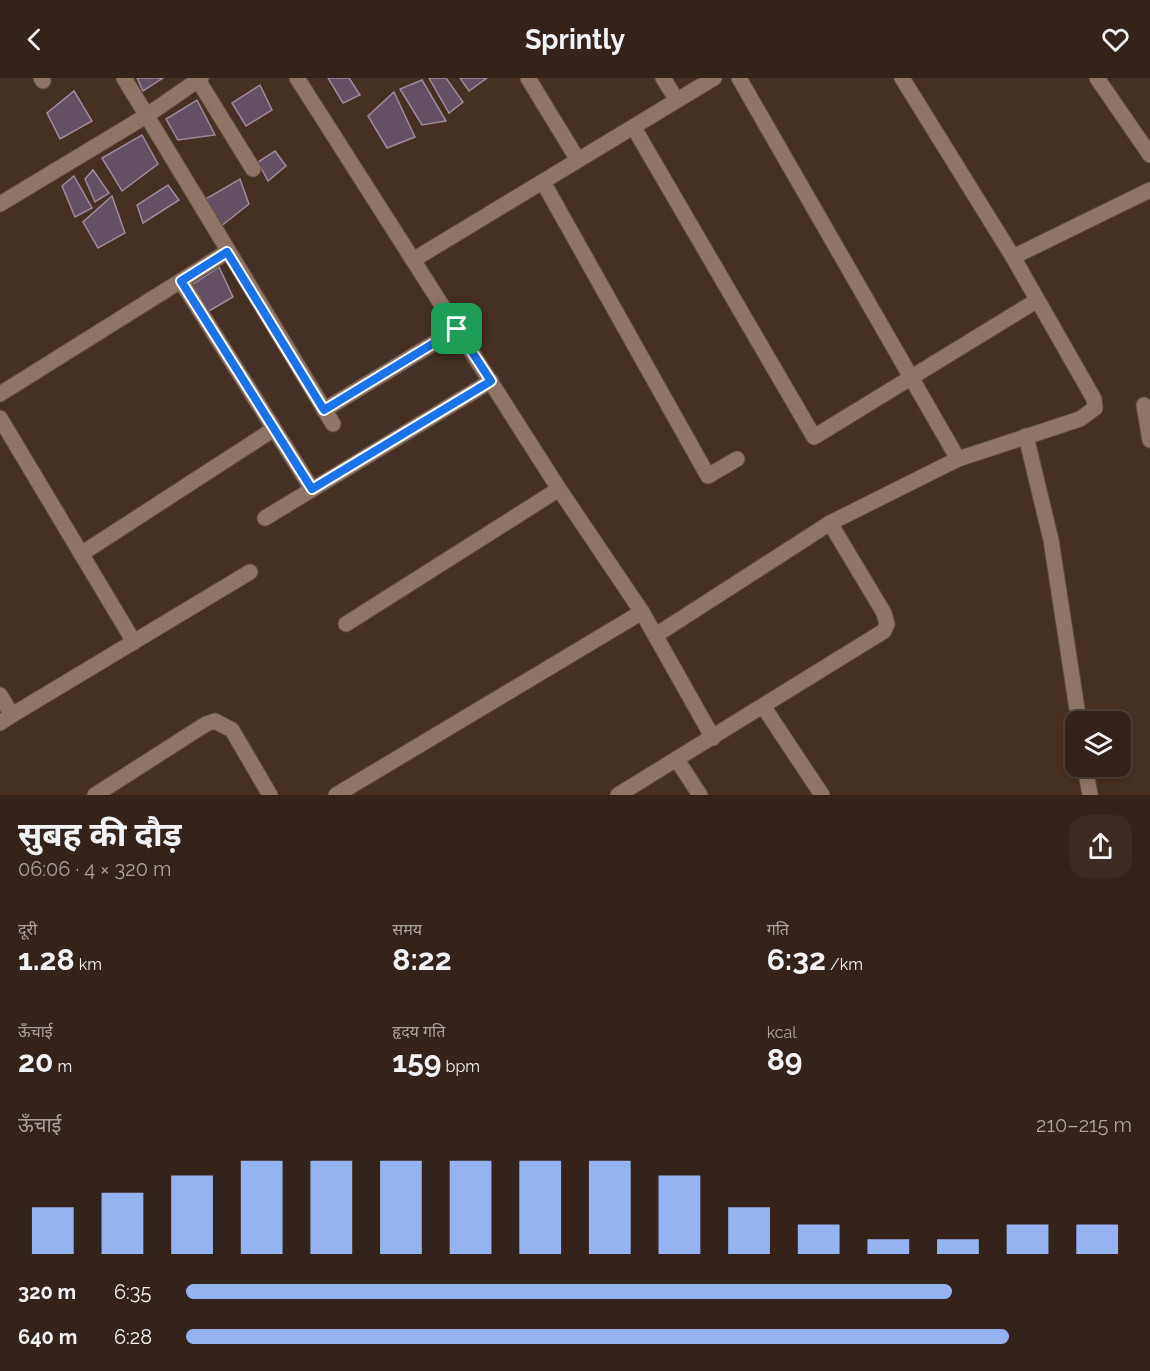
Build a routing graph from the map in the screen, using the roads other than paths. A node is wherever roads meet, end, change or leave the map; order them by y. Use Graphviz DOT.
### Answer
graph roads {
  1 [pos="124,78"];
  2 [pos="297,78"];
  3 [pos="528,78"];
  4 [pos="663,78"];
  5 [pos="714,78"];
  6 [pos="739,78"];
  7 [pos="902,78"];
  8 [pos="1097,78"];
  9 [pos="199,79"];
  10 [pos="676,99"];
  11 [pos="146,116"];
  12 [pos="634,128"];
  13 [pos="1150,155"];
  14 [pos="579,160"];
  15 [pos="253,169"];
  16 [pos="543,182"];
  17 [pos="1150,190"];
  18 [pos="0,204"];
  19 [pos="227,252"];
  20 [pos="1013,256"];
  21 [pos="413,260"];
  22 [pos="181,281"];
  23 [pos="1036,301"];
  24 [pos="457,329"];
  25 [pos="911,377"];
  26 [pos="491,381"];
  27 [pos="0,394"];
  28 [pos="1144,405"];
  29 [pos="324,410"];
  30 [pos="0,418"];
  31 [pos="333,424"];
  32 [pos="274,429"];
  33 [pos="1026,436"];
  34 [pos="1150,440"];
  35 [pos="737,459"];
  36 [pos="958,459"];
  37 [pos="312,489"];
  38 [pos="559,489"];
  39 [pos="265,518"];
  40 [pos="830,523"];
  41 [pos="81,554"];
  42 [pos="250,572"];
  43 [pos="642,612"];
  44 [pos="346,624"];
  45 [pos="656,635"];
  46 [pos="134,642"];
  47 [pos="0,695"];
  48 [pos="763,706"];
  49 [pos="1076,711"];
  50 [pos="6,719"];
  51 [pos="713,738"];
  52 [pos="677,760"];
  53 [pos="1087,777"];
  54 [pos="95,795"];
  55 [pos="270,795"];
  56 [pos="336,795"];
  57 [pos="618,795"];
  58 [pos="700,795"];
  59 [pos="822,795"];
  60 [pos="1090,795"];
  1 -- 11 [label="street"];
  2 -- 21 [label="street"];
  3 -- 14 [label="street"];
  4 -- 10 [label="street"];
  5 -- 10 [label="street"];
  6 -- 25 [label="street"];
  7 -- 20 [label="street"];
  8 -- 13 [label="street"];
  9 -- 11 [label="street"];
  9 -- 15 [label="street"];
  10 -- 12 [label="street"];
  11 -- 18 [label="street"];
  11 -- 19 [label="street"];
  12 -- 14 [label="street"];
  12 -- 25 [label="street"];
  14 -- 16 [label="street"];
  16 -- 21 [label="street"];
  16 -- 35 [label="street"];
  17 -- 20 [label="street"];
  19 -- 22 [label="street"];
  19 -- 29 [label="street"];
  20 -- 23 [label="street"];
  21 -- 24 [label="street"];
  22 -- 27 [label="street"];
  22 -- 32 [label="street"];
  23 -- 25 [label="street"];
  23 -- 33 [label="street"];
  24 -- 26 [label="street"];
  24 -- 29 [label="street"];
  25 -- 36 [label="street"];
  26 -- 37 [label="street"];
  26 -- 38 [label="street"];
  28 -- 34 [label="street"];
  29 -- 31 [label="street"];
  30 -- 41 [label="street"];
  32 -- 37 [label="street"];
  32 -- 41 [label="street"];
  33 -- 36 [label="street"];
  33 -- 49 [label="street"];
  36 -- 40 [label="street"];
  37 -- 39 [label="street"];
  38 -- 43 [label="street"];
  38 -- 44 [label="street"];
  40 -- 45 [label="street"];
  40 -- 48 [label="street"];
  41 -- 46 [label="street"];
  42 -- 46 [label="street"];
  43 -- 45 [label="street"];
  43 -- 56 [label="street"];
  45 -- 51 [label="street"];
  46 -- 50 [label="street"];
  47 -- 50 [label="street"];
  48 -- 51 [label="street"];
  48 -- 59 [label="street"];
  51 -- 52 [label="street"];
  52 -- 57 [label="street"];
  52 -- 58 [label="street"];
  53 -- 60 [label="street"];
  54 -- 55 [label="street"];
}
